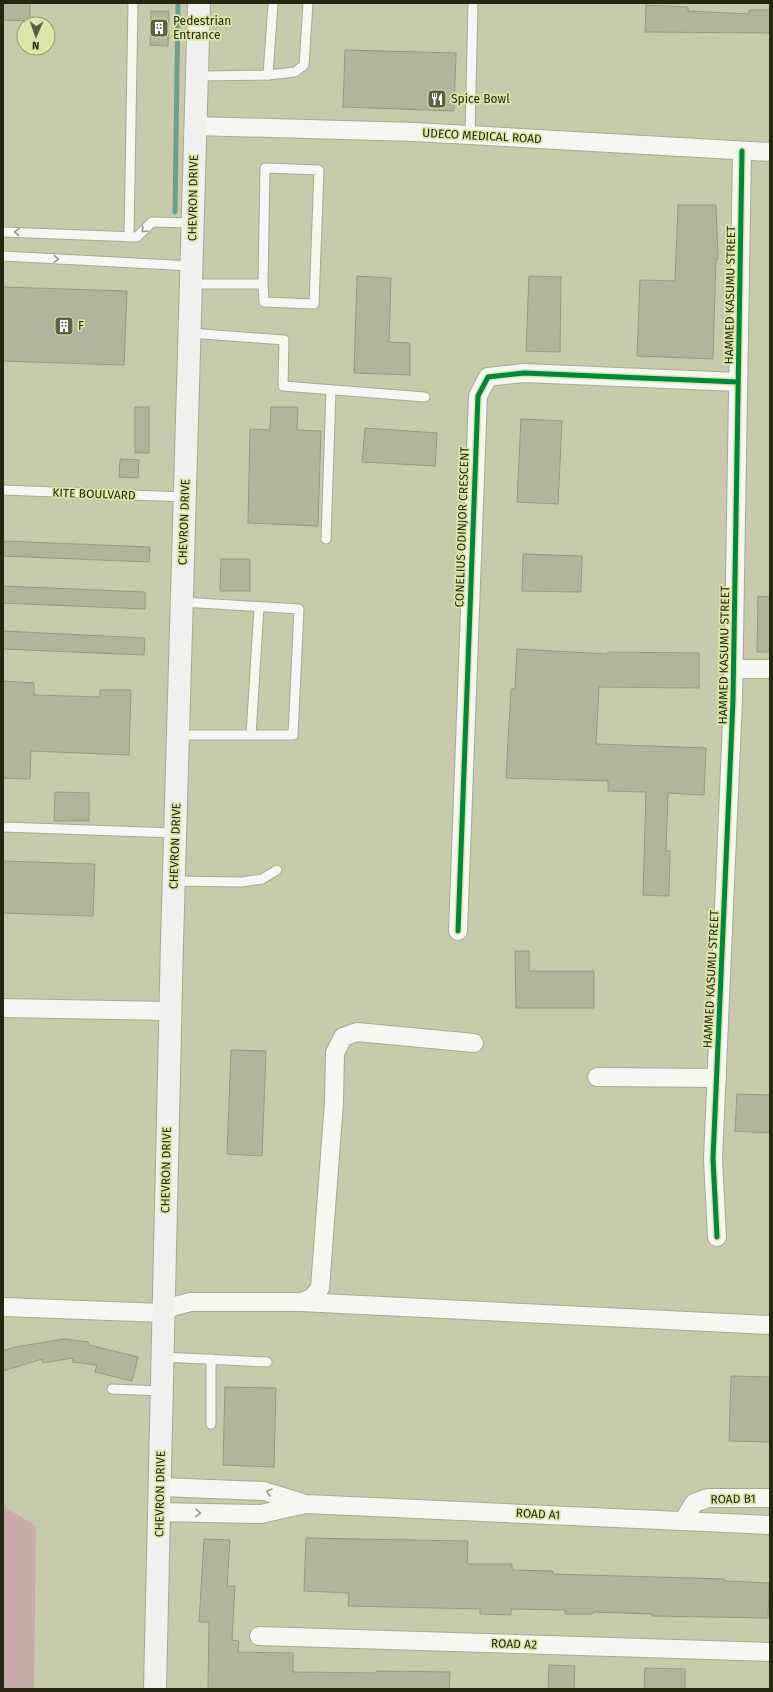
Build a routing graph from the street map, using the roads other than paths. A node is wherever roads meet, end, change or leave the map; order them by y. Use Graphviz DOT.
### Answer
graph roads {
  1 [pos="133,3"];
  2 [pos="200,3"];
  3 [pos="273,3"];
  4 [pos="308,3"];
  5 [pos="474,3"];
  6 [pos="268,75"];
  7 [pos="197,76"];
  8 [pos="195,126"];
  9 [pos="470,136"];
  10 [pos="742,151"];
  11 [pos="770,152"];
  12 [pos="193,223"];
  13 [pos="3,232"];
  14 [pos="129,237"];
  15 [pos="3,256"];
  16 [pos="192,275"];
  17 [pos="263,284"];
  18 [pos="190,333"];
  19 [pos="738,382"];
  20 [pos="331,390"];
  21 [pos="425,397"];
  22 [pos="3,490"];
  23 [pos="185,497"];
  24 [pos="326,539"];
  25 [pos="182,602"];
  26 [pos="259,607"];
  27 [pos="734,669"];
  28 [pos="770,669"];
  29 [pos="178,735"];
  30 [pos="251,735"];
  31 [pos="3,827"];
  32 [pos="175,833"];
  33 [pos="277,870"];
  34 [pos="174,881"];
  35 [pos="458,931"];
  36 [pos="3,1008"];
  37 [pos="170,1011"];
  38 [pos="474,1043"];
  39 [pos="597,1077"];
  40 [pos="717,1078"];
  41 [pos="717,1237"];
  42 [pos="301,1302"];
  43 [pos="3,1307"];
  44 [pos="163,1313"];
  45 [pos="770,1325"];
  46 [pos="162,1357"];
  47 [pos="211,1359"];
  48 [pos="267,1362"];
  49 [pos="112,1389"];
  50 [pos="162,1391"];
  51 [pos="211,1424"];
  52 [pos="160,1487"];
  53 [pos="770,1498"];
  54 [pos="306,1504"];
  55 [pos="159,1512"];
  56 [pos="683,1521"];
  57 [pos="770,1525"];
  58 [pos="259,1636"];
  59 [pos="770,1652"];
  60 [pos="155,1689"];
  1 -- 14 [label="lane"];
  2 -- 7 [label="main road, CHEVRON DRIVE"];
  3 -- 6 [label="lane"];
  4 -- 6 [label="lane"];
  5 -- 9 [label="lane"];
  6 -- 7 [label="lane"];
  7 -- 8 [label="main road, CHEVRON DRIVE"];
  8 -- 9 [label="street, UDECO MEDICAL ROAD"];
  8 -- 12 [label="main road, CHEVRON DRIVE"];
  9 -- 10 [label="street, UDECO MEDICAL ROAD"];
  10 -- 11 [label="street, UDECO MEDICAL ROAD"];
  10 -- 19 [label="street, HAMMED KASUMU STREET"];
  12 -- 14 [label="lane, one-way"];
  12 -- 16 [label="main road, CHEVRON DRIVE"];
  14 -- 13 [label="lane, one-way"];
  15 -- 16 [label="lane, one-way"];
  16 -- 17 [label="lane"];
  16 -- 18 [label="main road, CHEVRON DRIVE"];
  17 -- 17 [label="lane"];
  18 -- 20 [label="lane"];
  18 -- 23 [label="main road, CHEVRON DRIVE"];
  19 -- 27 [label="street, HAMMED KASUMU STREET"];
  19 -- 35 [label="street, CONELIUS ODINJOR CRESCENT"];
  20 -- 21 [label="lane"];
  20 -- 24 [label="lane"];
  22 -- 23 [label="lane, KITE BOULVARD"];
  23 -- 25 [label="main road, CHEVRON DRIVE"];
  25 -- 26 [label="lane"];
  25 -- 29 [label="main road, CHEVRON DRIVE"];
  26 -- 30 [label="lane"];
  26 -- 30 [label="lane"];
  27 -- 28 [label="street"];
  27 -- 40 [label="street, HAMMED KASUMU STREET"];
  29 -- 30 [label="lane"];
  29 -- 32 [label="main road, CHEVRON DRIVE"];
  31 -- 32 [label="lane"];
  32 -- 34 [label="main road, CHEVRON DRIVE"];
  33 -- 34 [label="lane"];
  34 -- 37 [label="main road, CHEVRON DRIVE"];
  36 -- 37 [label="street"];
  37 -- 44 [label="main road, CHEVRON DRIVE"];
  38 -- 42 [label="street"];
  39 -- 40 [label="street"];
  40 -- 41 [label="street, HAMMED KASUMU STREET"];
  42 -- 44 [label="street"];
  42 -- 45 [label="street"];
  43 -- 44 [label="street"];
  44 -- 46 [label="main road, CHEVRON DRIVE"];
  46 -- 47 [label="lane"];
  46 -- 50 [label="main road, CHEVRON DRIVE"];
  47 -- 48 [label="lane"];
  47 -- 51 [label="lane"];
  49 -- 50 [label="lane"];
  50 -- 52 [label="main road, CHEVRON DRIVE"];
  54 -- 52 [label="street, one-way"];
  52 -- 55 [label="main road, CHEVRON DRIVE"];
  53 -- 56 [label="street, ROAD B1"];
  55 -- 54 [label="street, one-way"];
  54 -- 56 [label="street, ROAD A1"];
  55 -- 60 [label="main road, CHEVRON DRIVE"];
  56 -- 57 [label="street, ROAD A1"];
  58 -- 59 [label="street, ROAD A2"];
}
